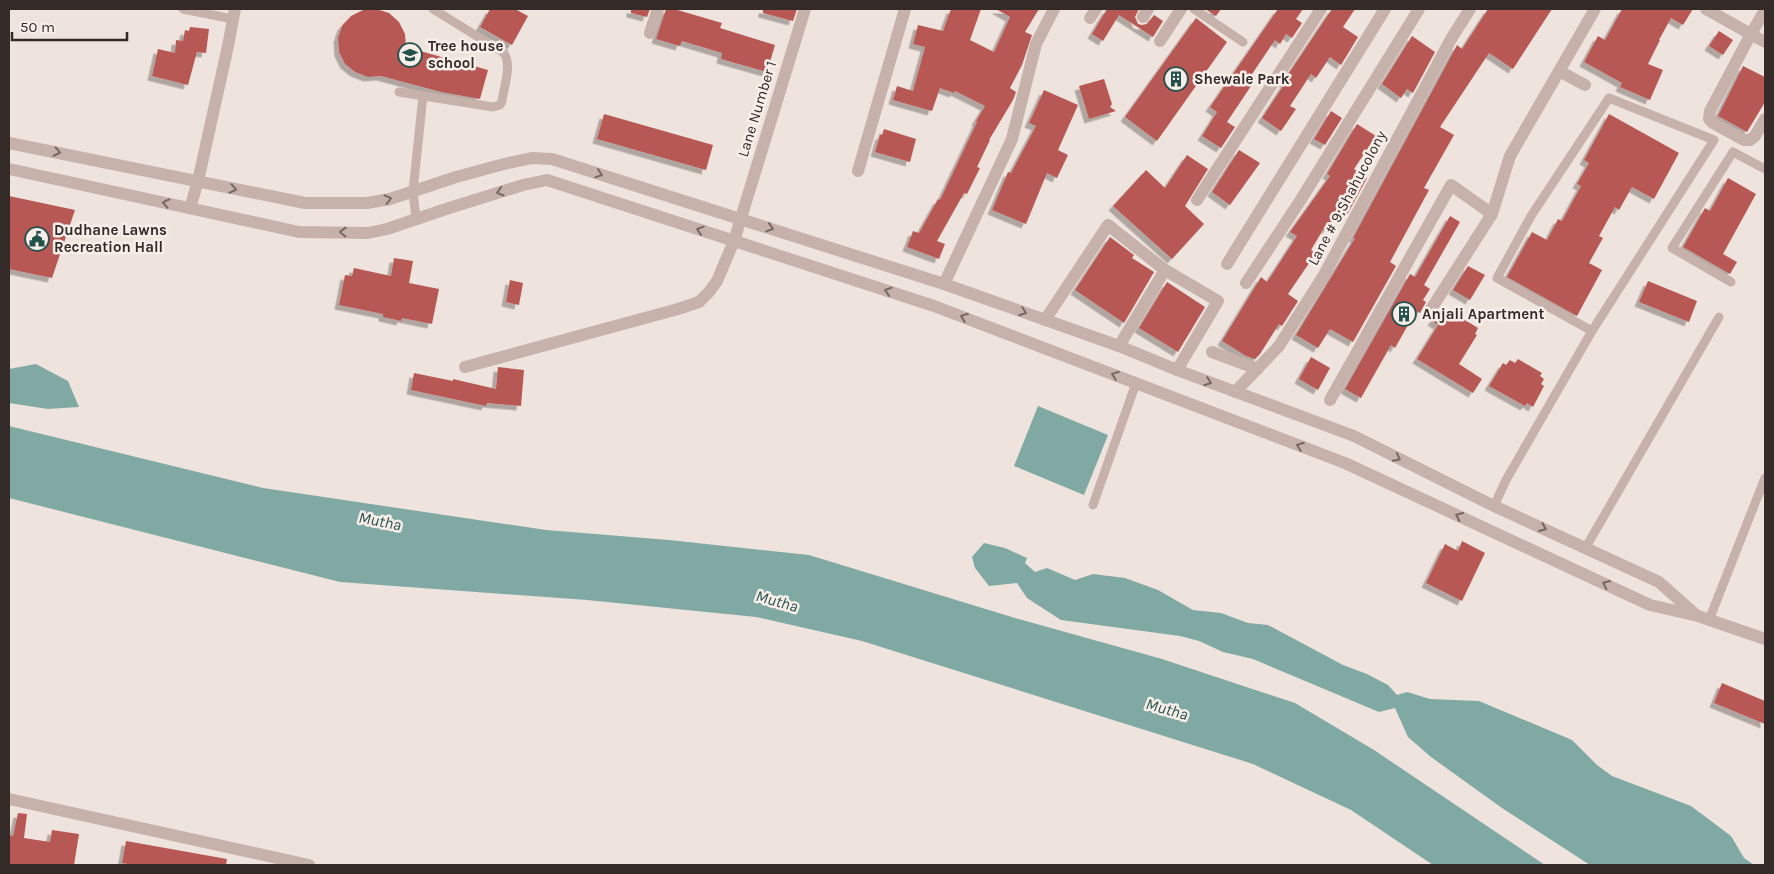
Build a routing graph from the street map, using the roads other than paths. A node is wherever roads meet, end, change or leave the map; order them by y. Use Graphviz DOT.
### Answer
graph roads {
  1 [pos="183,9"];
  2 [pos="433,9"];
  3 [pos="658,9"];
  4 [pos="805,9"];
  5 [pos="905,9"];
  6 [pos="1054,9"];
  7 [pos="1181,9"];
  8 [pos="1194,9"];
  9 [pos="1321,9"];
  10 [pos="1385,9"];
  11 [pos="1418,9"];
  12 [pos="1470,9"];
  13 [pos="1595,9"];
  14 [pos="1706,9"];
  15 [pos="1765,10"];
  16 [pos="234,14"];
  17 [pos="650,33"];
  18 [pos="1751,34"];
  19 [pos="1160,41"];
  20 [pos="1243,42"];
  21 [pos="1765,42"];
  22 [pos="1559,71"];
  23 [pos="1585,85"];
  24 [pos="399,92"];
  25 [pos="423,96"];
  26 [pos="1765,119"];
  27 [pos="9,143"];
  28 [pos="9,169"];
  29 [pos="1765,169"];
  30 [pos="858,172"];
  31 [pos="198,182"];
  32 [pos="413,191"];
  33 [pos="1197,200"];
  34 [pos="190,208"];
  35 [pos="1492,214"];
  36 [pos="741,219"];
  37 [pos="416,220"];
  38 [pos="734,241"];
  39 [pos="1227,264"];
  40 [pos="1165,270"];
  41 [pos="1731,282"];
  42 [pos="1246,283"];
  43 [pos="944,284"];
  44 [pos="1428,314"];
  45 [pos="1719,318"];
  46 [pos="1046,320"];
  47 [pos="1592,330"];
  48 [pos="1119,346"];
  49 [pos="1212,352"];
  50 [pos="465,367"];
  51 [pos="1258,369"];
  52 [pos="1177,370"];
  53 [pos="1136,383"];
  54 [pos="1235,392"];
  55 [pos="1330,400"];
  56 [pos="1765,478"];
  57 [pos="1093,505"];
  58 [pos="1494,506"];
  59 [pos="1586,547"];
  60 [pos="1703,618"];
  61 [pos="1765,639"];
  62 [pos="9,799"];
  63 [pos="309,865"];
  1 -- 16 [label="lane"];
  2 -- 25 [label="lane"];
  3 -- 17 [label="street"];
  4 -- 36 [label="street, Lane Number 1"];
  5 -- 30 [label="street"];
  6 -- 43 [label="street"];
  7 -- 19 [label="street"];
  8 -- 20 [label="lane"];
  9 -- 33 [label="street"];
  10 -- 39 [label="street"];
  11 -- 42 [label="street"];
  12 -- 51 [label="street, Lane # 9;Shahucolony"];
  13 -- 22 [label="street"];
  14 -- 18 [label="street"];
  15 -- 18 [label="street"];
  16 -- 31 [label="street"];
  18 -- 21 [label="street"];
  18 -- 26 [label="street"];
  22 -- 23 [label="street"];
  22 -- 35 [label="street"];
  24 -- 25 [label="lane"];
  25 -- 32 [label="lane"];
  27 -- 31 [label="street, one-way"];
  34 -- 28 [label="street, one-way"];
  29 -- 41 [label="lane"];
  31 -- 32 [label="street, one-way"];
  31 -- 34 [label="street"];
  32 -- 36 [label="street, one-way"];
  32 -- 37 [label="lane"];
  37 -- 34 [label="street, one-way"];
  35 -- 44 [label="street"];
  35 -- 55 [label="street"];
  36 -- 38 [label="street, Lane Number 1"];
  36 -- 43 [label="street, one-way"];
  38 -- 37 [label="street, one-way"];
  38 -- 50 [label="street, Lane Number 1"];
  53 -- 38 [label="street, one-way"];
  40 -- 46 [label="street"];
  40 -- 48 [label="street"];
  40 -- 52 [label="street"];
  43 -- 46 [label="street, one-way"];
  45 -- 59 [label="lane"];
  46 -- 48 [label="street"];
  47 -- 47 [label="lane"];
  47 -- 58 [label="lane"];
  48 -- 52 [label="street"];
  49 -- 51 [label="street"];
  51 -- 54 [label="street, Lane # 9;Shahucolony"];
  52 -- 54 [label="street, one-way"];
  53 -- 57 [label="lane"];
  60 -- 53 [label="street, one-way"];
  54 -- 58 [label="street, one-way"];
  56 -- 60 [label="lane"];
  58 -- 59 [label="street, one-way"];
  59 -- 60 [label="street"];
  60 -- 61 [label="street"];
  62 -- 63 [label="street"];
}
